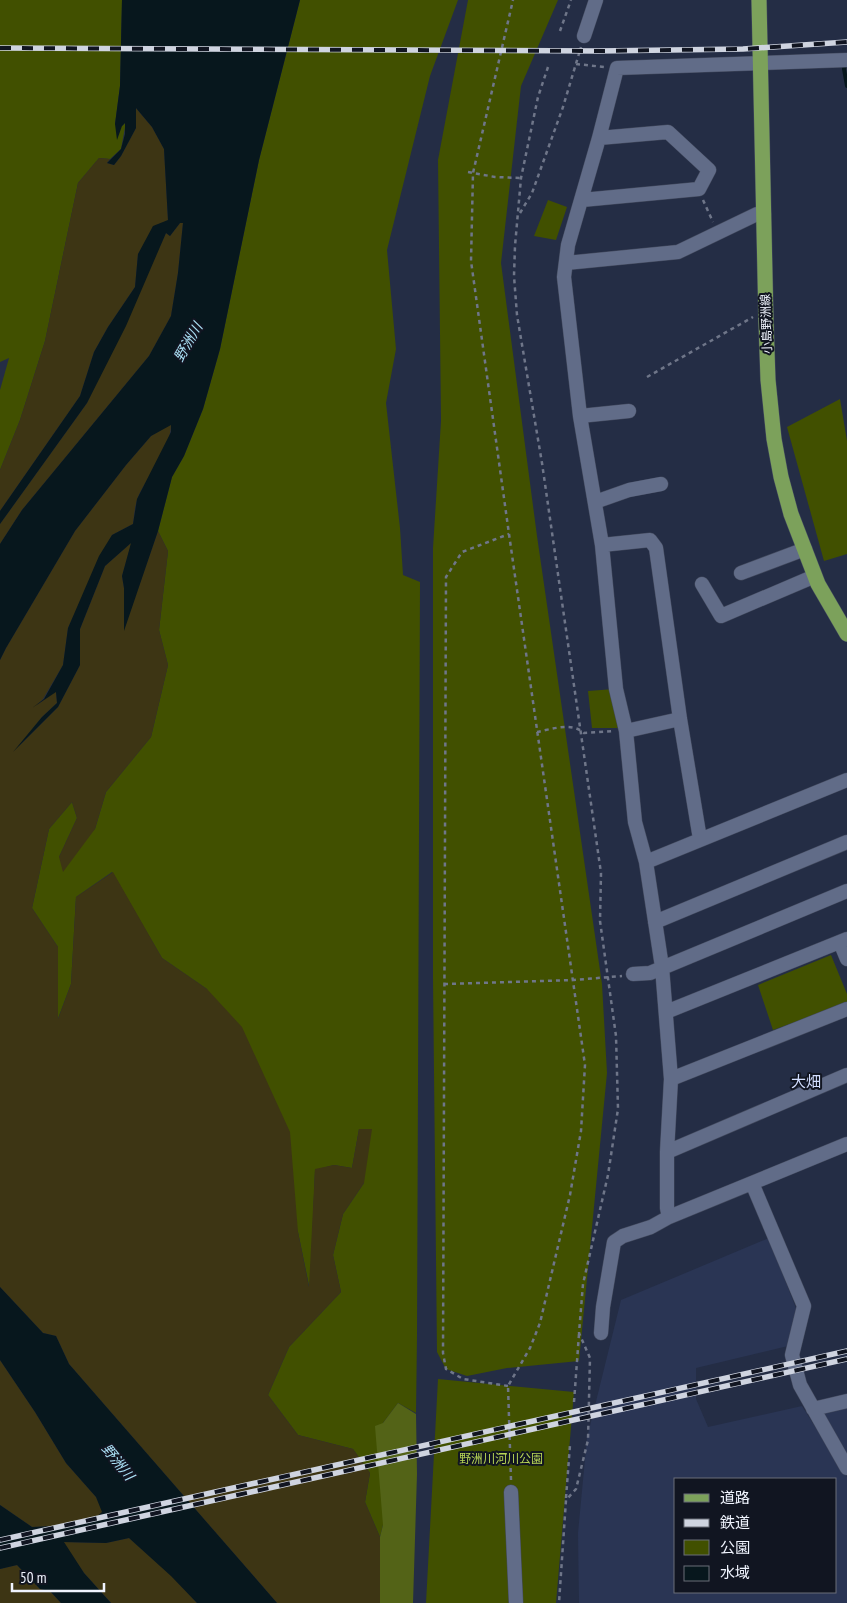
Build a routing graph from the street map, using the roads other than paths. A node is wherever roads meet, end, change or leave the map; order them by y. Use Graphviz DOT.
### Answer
graph roads {
  1 [pos="596,0"];
  2 [pos="759,0"];
  3 [pos="584,36"];
  4 [pos="844,60"];
  5 [pos="760,62"];
  6 [pos="599,138"];
  7 [pos="582,200"];
  8 [pos="764,214"];
  9 [pos="566,263"];
  10 [pos="629,411"];
  11 [pos="580,416"];
  12 [pos="661,484"];
  13 [pos="595,502"];
  14 [pos="602,545"];
  15 [pos="805,549"];
  16 [pos="741,573"];
  17 [pos="815,576"];
  18 [pos="702,584"];
  19 [pos="847,634"];
  20 [pos="680,718"];
  21 [pos="626,731"];
  22 [pos="847,780"];
  23 [pos="700,839"];
  24 [pos="847,842"];
  25 [pos="646,862"];
  26 [pos="847,891"];
  27 [pos="655,922"];
  28 [pos="844,941"];
  29 [pos="847,959"];
  30 [pos="662,967"];
  31 [pos="627,975"];
  32 [pos="847,1009"];
  33 [pos="666,1012"];
  34 [pos="847,1075"];
  35 [pos="672,1079"];
  36 [pos="847,1144"];
  37 [pos="667,1152"];
  38 [pos="752,1183"];
  39 [pos="669,1217"];
  40 [pos="601,1332"];
  41 [pos="847,1401"];
  42 [pos="814,1409"];
  43 [pos="847,1468"];
  44 [pos="511,1492"];
  45 [pos="516,1603"];
  1 -- 3 [label="street"];
  2 -- 5 [label="main road, 小島野洲線"];
  4 -- 5 [label="street"];
  5 -- 6 [label="street"];
  5 -- 8 [label="main road, 小島野洲線"];
  6 -- 7 [label="street"];
  6 -- 7 [label="street"];
  7 -- 9 [label="street"];
  8 -- 9 [label="street"];
  8 -- 15 [label="main road, 小島野洲線"];
  9 -- 11 [label="street"];
  10 -- 11 [label="street"];
  11 -- 13 [label="street"];
  12 -- 13 [label="street"];
  13 -- 14 [label="street"];
  14 -- 20 [label="street"];
  14 -- 21 [label="street"];
  15 -- 16 [label="street"];
  15 -- 17 [label="main road, 小島野洲線"];
  17 -- 18 [label="street"];
  17 -- 19 [label="main road, 小島野洲線"];
  20 -- 21 [label="street"];
  20 -- 23 [label="street"];
  21 -- 25 [label="street"];
  22 -- 23 [label="street"];
  23 -- 25 [label="street"];
  24 -- 27 [label="street"];
  25 -- 27 [label="street"];
  26 -- 30 [label="street"];
  27 -- 30 [label="street"];
  28 -- 29 [label="street"];
  28 -- 33 [label="street"];
  30 -- 31 [label="street"];
  30 -- 33 [label="street"];
  32 -- 35 [label="street"];
  33 -- 35 [label="street"];
  34 -- 37 [label="street"];
  35 -- 37 [label="street"];
  36 -- 38 [label="street"];
  37 -- 39 [label="street"];
  38 -- 39 [label="street"];
  38 -- 42 [label="street"];
  39 -- 40 [label="street"];
  41 -- 42 [label="street"];
  42 -- 43 [label="street"];
  44 -- 45 [label="street"];
}
